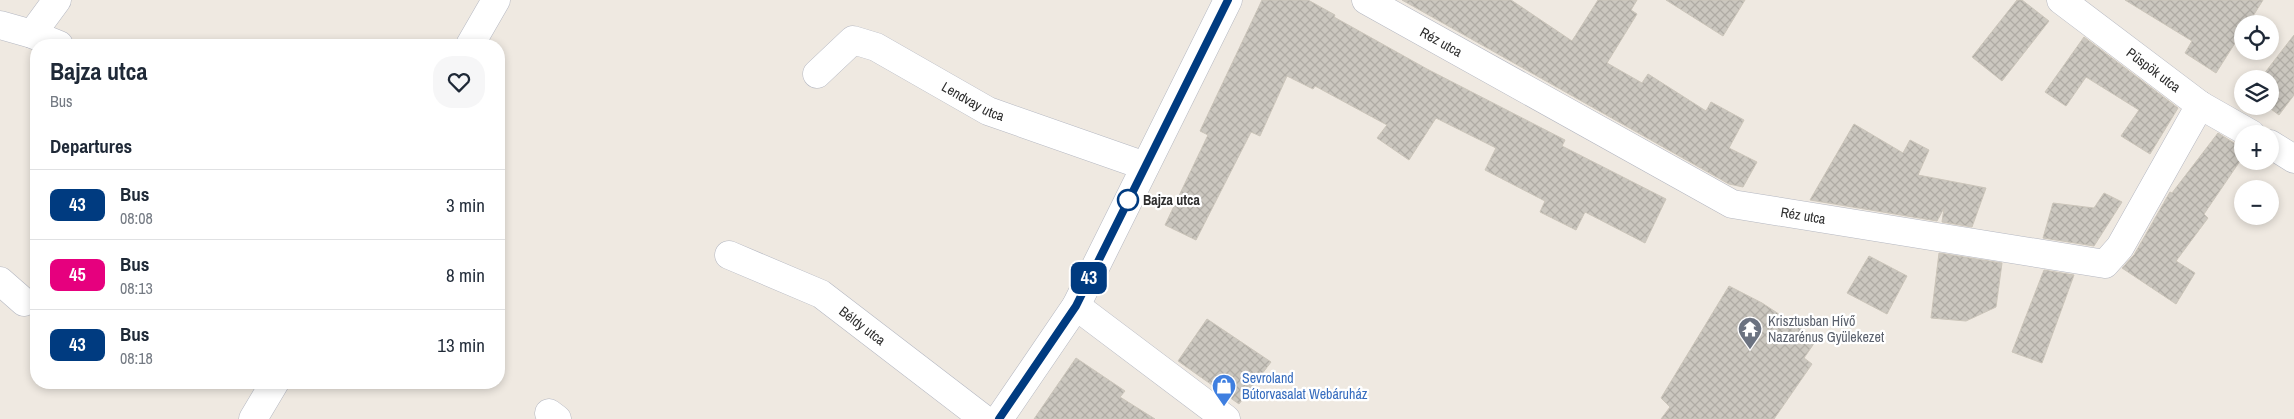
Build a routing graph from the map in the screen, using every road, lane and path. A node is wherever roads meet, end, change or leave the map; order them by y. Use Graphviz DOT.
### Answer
graph roads {
  1 [pos="57,0"];
  2 [pos="496,0"];
  3 [pos="1228,0"];
  4 [pos="1366,0"];
  5 [pos="2061,0"];
  6 [pos="0,25"];
  7 [pos="32,34"];
  8 [pos="44,39"];
  9 [pos="473,39"];
  10 [pos="817,74"];
  11 [pos="2200,105"];
  12 [pos="2235,125"];
  13 [pos="2279,150"];
  14 [pos="2294,159"];
  15 [pos="1145,166"];
  16 [pos="729,255"];
  17 [pos="0,282"];
  18 [pos="24,302"];
  19 [pos="1076,306"];
  20 [pos="271,389"];
  21 [pos="252,419"];
  22 [pos="984,419"];
  23 [pos="999,419"];
  24 [pos="1226,419"];
  1 -- 7 [label="street"];
  2 -- 9 [label="street"];
  3 -- 15 [label="street"];
  4 -- 11 [label="street, Réz utca"];
  5 -- 11 [label="street, Püspök utca"];
  6 -- 7 [label="street"];
  7 -- 8 [label="street"];
  10 -- 15 [label="street, Lendvay utca"];
  11 -- 12 [label="street, Püspök utca"];
  13 -- 14 [label="street"];
  15 -- 19 [label="street"];
  16 -- 22 [label="street, Béldy utca"];
  17 -- 18 [label="street"];
  19 -- 23 [label="street"];
  19 -- 24 [label="street"];
  20 -- 21 [label="street"];
}
